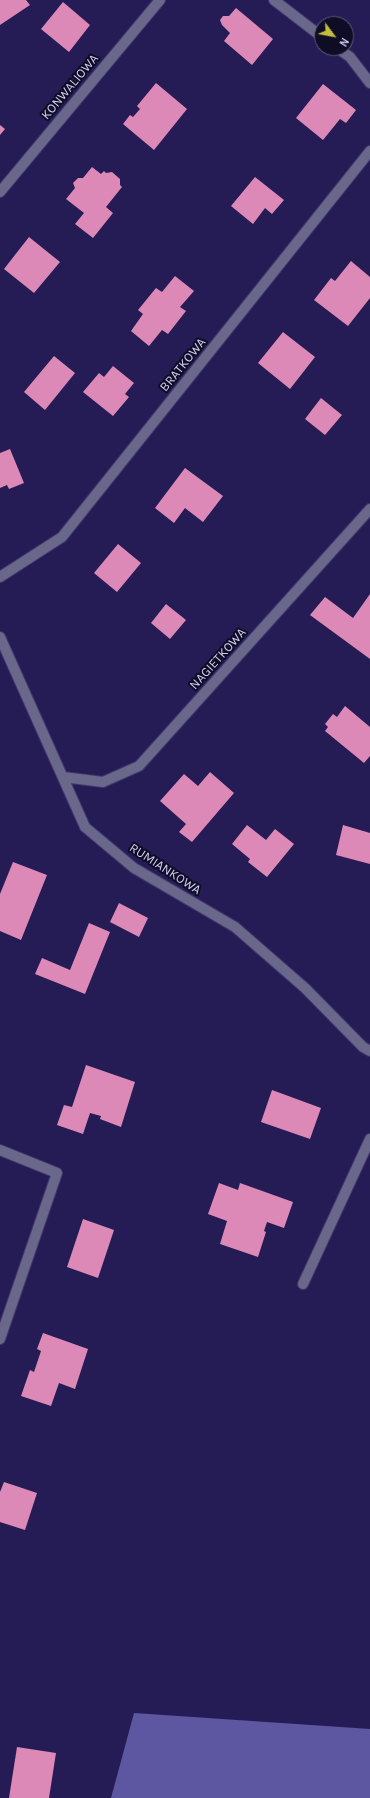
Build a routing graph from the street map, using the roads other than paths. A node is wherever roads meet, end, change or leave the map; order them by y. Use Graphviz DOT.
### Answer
graph roads {
  1 [pos="160,0"];
  2 [pos="274,0"];
  3 [pos="314,31"];
  4 [pos="347,56"];
  5 [pos="370,83"];
  6 [pos="370,151"];
  7 [pos="0,192"];
  8 [pos="370,509"];
  9 [pos="0,577"];
  10 [pos="0,637"];
  11 [pos="63,777"];
  12 [pos="370,1051"];
  13 [pos="370,1139"];
  14 [pos="0,1150"];
  15 [pos="303,1284"];
  16 [pos="0,1339"];
  1 -- 7 [label="street, KONWALIOWA"];
  2 -- 3 [label="street"];
  4 -- 5 [label="street"];
  6 -- 9 [label="street, BRATKOWA"];
  8 -- 11 [label="street, NAGIETKOWA"];
  10 -- 11 [label="street, RUMIANKOWA"];
  11 -- 12 [label="street, RUMIANKOWA"];
  13 -- 15 [label="street"];
  14 -- 16 [label="street"];
}
